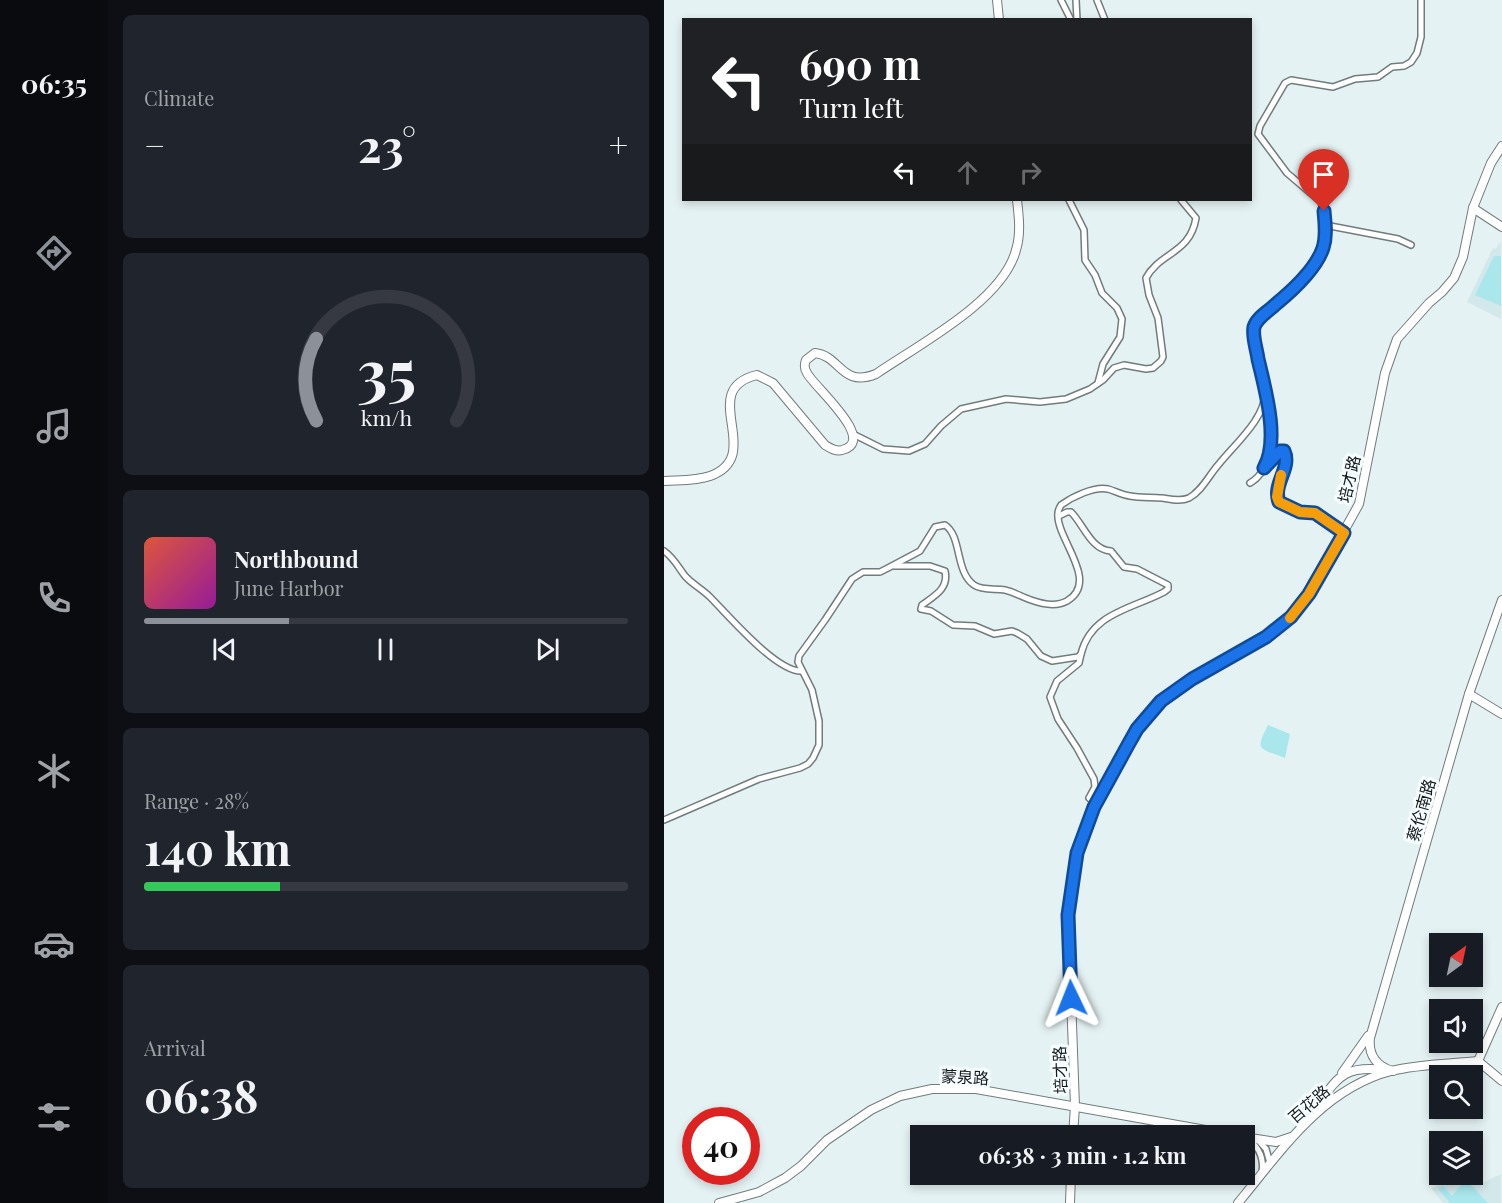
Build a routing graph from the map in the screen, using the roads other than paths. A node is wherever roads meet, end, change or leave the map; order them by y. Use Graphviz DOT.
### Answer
graph roads {
  1 [pos="997,0"];
  2 [pos="1061,0"];
  3 [pos="1076,0"];
  4 [pos="1097,0"];
  5 [pos="1421,0"];
  6 [pos="999,18"];
  7 [pos="1070,18"];
  8 [pos="1077,18"];
  9 [pos="1104,18"];
  10 [pos="1501,146"];
  11 [pos="1017,201"];
  12 [pos="1070,201"];
  13 [pos="1182,201"];
  14 [pos="1473,208"];
  15 [pos="1325,225"];
  16 [pos="1501,227"];
  17 [pos="1411,245"];
  18 [pos="1098,383"];
  19 [pos="1265,392"];
  20 [pos="853,434"];
  21 [pos="1264,468"];
  22 [pos="664,481"];
  23 [pos="1250,483"];
  24 [pos="1058,516"];
  25 [pos="1344,533"];
  26 [pos="664,551"];
  27 [pos="893,566"];
  28 [pos="1501,600"];
  29 [pos="1081,654"];
  30 [pos="802,671"];
  31 [pos="1468,694"];
  32 [pos="1501,714"];
  33 [pos="1096,805"];
  34 [pos="664,820"];
  35 [pos="1501,1007"];
  36 [pos="1372,1029"];
  37 [pos="1478,1061"];
  38 [pos="1393,1071"];
  39 [pos="1339,1077"];
  40 [pos="1501,1081"];
  41 [pos="1075,1106"];
  42 [pos="1074,1125"];
  43 [pos="1180,1125"];
  44 [pos="1294,1135"];
  45 [pos="1255,1138"];
  46 [pos="1255,1142"];
  47 [pos="1255,1146"];
  48 [pos="1270,1164"];
  49 [pos="1262,1173"];
  50 [pos="1071,1185"];
  51 [pos="719,1203"];
  52 [pos="1070,1203"];
  53 [pos="1238,1203"];
  1 -- 6 [label="street"];
  2 -- 7 [label="street"];
  3 -- 8 [label="street"];
  4 -- 9 [label="street"];
  5 -- 15 [label="street"];
  10 -- 14 [label="street, 培才路"];
  11 -- 20 [label="street"];
  12 -- 18 [label="street"];
  13 -- 18 [label="street"];
  14 -- 16 [label="street"];
  14 -- 25 [label="street, 培才路"];
  15 -- 17 [label="street"];
  15 -- 19 [label="street"];
  18 -- 20 [label="street"];
  19 -- 21 [label="street"];
  19 -- 24 [label="street"];
  20 -- 22 [label="street"];
  21 -- 23 [label="street"];
  21 -- 25 [label="street"];
  24 -- 27 [label="street"];
  24 -- 29 [label="street"];
  25 -- 33 [label="street, 培才路"];
  26 -- 30 [label="street"];
  27 -- 29 [label="street"];
  27 -- 30 [label="street"];
  28 -- 31 [label="street, 蔡伦南路"];
  29 -- 33 [label="street"];
  30 -- 34 [label="street"];
  31 -- 32 [label="street"];
  31 -- 36 [label="street, 蔡伦南路"];
  33 -- 41 [label="street, 培才路"];
  35 -- 37 [label="street"];
  36 -- 38 [label="street, 蔡伦南路"];
  36 -- 39 [label="street, 蔡伦南路"];
  37 -- 38 [label="street, 百花路"];
  37 -- 40 [label="street"];
  38 -- 39 [label="street, 百花路"];
  38 -- 44 [label="street, 百花路"];
  39 -- 44 [label="street, 百花路"];
  41 -- 42 [label="street, 培才路"];
  41 -- 43 [label="street, 蒙泉路"];
  41 -- 51 [label="street, 蒙泉路"];
  44 -- 45 [label="street, 蒙泉路"];
  44 -- 48 [label="street"];
  46 -- 48 [label="street"];
  47 -- 49 [label="street"];
  48 -- 49 [label="street"];
  49 -- 53 [label="street"];
  50 -- 52 [label="street"];
}
